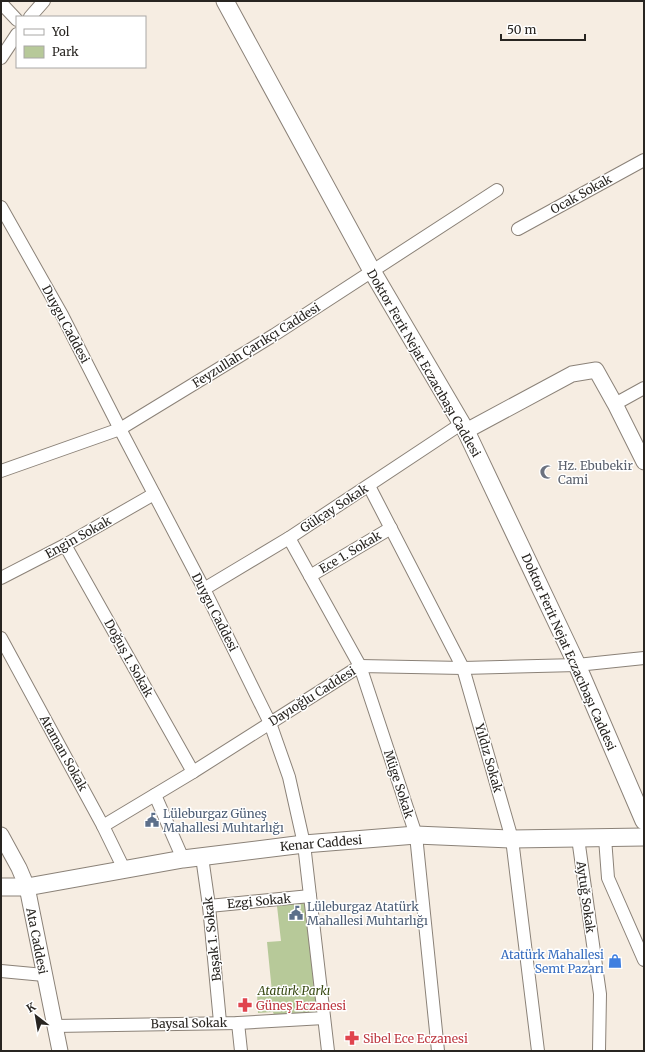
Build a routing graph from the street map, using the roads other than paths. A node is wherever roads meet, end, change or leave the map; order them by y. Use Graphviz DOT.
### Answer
graph roads {
  1 [pos="44,1"];
  2 [pos="225,1"];
  3 [pos="1,2"];
  4 [pos="31,16"];
  5 [pos="16,19"];
  6 [pos="16,36"];
  7 [pos="1,58"];
  8 [pos="644,160"];
  9 [pos="497,190"];
  10 [pos="1,207"];
  11 [pos="518,229"];
  12 [pos="372,271"];
  13 [pos="644,388"];
  14 [pos="615,404"];
  15 [pos="464,428"];
  16 [pos="120,429"];
  17 [pos="644,462"];
  18 [pos="1,471"];
  19 [pos="369,486"];
  20 [pos="154,494"];
  21 [pos="391,528"];
  22 [pos="289,538"];
  23 [pos="65,545"];
  24 [pos="310,576"];
  25 [pos="1,578"];
  26 [pos="204,589"];
  27 [pos="1,638"];
  28 [pos="644,658"];
  29 [pos="577,665"];
  30 [pos="360,666"];
  31 [pos="463,668"];
  32 [pos="270,723"];
  33 [pos="193,772"];
  34 [pos="155,795"];
  35 [pos="644,821"];
  36 [pos="103,826"];
  37 [pos="1,835"];
  38 [pos="416,835"];
  39 [pos="644,837"];
  40 [pos="578,838"];
  41 [pos="605,838"];
  42 [pos="512,839"];
  43 [pos="304,844"];
  44 [pos="202,856"];
  45 [pos="183,858"];
  46 [pos="124,870"];
  47 [pos="1,887"];
  48 [pos="27,887"];
  49 [pos="310,896"];
  50 [pos="209,906"];
  51 [pos="644,960"];
  52 [pos="1,971"];
  53 [pos="44,975"];
  54 [pos="324,1018"];
  55 [pos="220,1022"];
  56 [pos="238,1022"];
  57 [pos="55,1026"];
  58 [pos="60,1051"];
  59 [pos="241,1051"];
  60 [pos="328,1051"];
  61 [pos="438,1051"];
  62 [pos="538,1051"];
  63 [pos="599,1051"];
  1 -- 4 [label="street"];
  2 -- 12 [label="main road, Doktor Ferit Nejat Eczacıbaşı Caddesi"];
  3 -- 5 [label="street"];
  6 -- 7 [label="street"];
  8 -- 11 [label="street, Ocak Sokak"];
  9 -- 12 [label="street, Feyzullah Çarıkçı Caddesi"];
  10 -- 16 [label="street, Duygu Caddesi"];
  12 -- 15 [label="main road, Doktor Ferit Nejat Eczacıbaşı Caddesi"];
  12 -- 16 [label="street, Feyzullah Çarıkçı Caddesi"];
  13 -- 14 [label="street"];
  14 -- 15 [label="street, Gülçay Sokak"];
  14 -- 17 [label="street"];
  15 -- 19 [label="street, Gülçay Sokak"];
  15 -- 29 [label="main road, Doktor Ferit Nejat Eczacıbaşı Caddesi"];
  16 -- 18 [label="street, Feyzullah Çarıkçı Caddesi"];
  16 -- 20 [label="street, Duygu Caddesi"];
  19 -- 21 [label="street, Yıldız Sokak"];
  19 -- 22 [label="street, Gülçay Sokak"];
  20 -- 23 [label="street, Engin Sokak"];
  20 -- 26 [label="street, Duygu Caddesi"];
  21 -- 24 [label="street, Ece 1. Sokak"];
  21 -- 31 [label="street, Yıldız Sokak"];
  22 -- 24 [label="street, Müge Sokak"];
  22 -- 26 [label="street, Gülçay Sokak"];
  23 -- 25 [label="street, Engin Sokak"];
  23 -- 33 [label="street, Doğuş 1. Sokak"];
  24 -- 30 [label="street, Müge Sokak"];
  26 -- 32 [label="street, Duygu Caddesi"];
  27 -- 36 [label="street, Ataman Sokak"];
  28 -- 29 [label="street, Dayıoğlu Caddesi"];
  29 -- 31 [label="street, Dayıoğlu Caddesi"];
  29 -- 35 [label="main road, Doktor Ferit Nejat Eczacıbaşı Caddesi"];
  30 -- 31 [label="street, Dayıoğlu Caddesi"];
  30 -- 32 [label="street, Dayıoğlu Caddesi"];
  30 -- 38 [label="street, Müge Sokak"];
  31 -- 42 [label="street, Yıldız Sokak"];
  32 -- 33 [label="street, Dayıoğlu Caddesi"];
  32 -- 43 [label="street, Duygu Caddesi"];
  33 -- 34 [label="street, Dayıoğlu Caddesi"];
  34 -- 36 [label="street, Dayıoğlu Caddesi"];
  34 -- 45 [label="street"];
  36 -- 46 [label="street, Ataman Sokak"];
  37 -- 48 [label="street, Ata Caddesi"];
  38 -- 42 [label="main road, Kenar Caddesi"];
  38 -- 43 [label="main road, Kenar Caddesi"];
  38 -- 61 [label="street, Müge Sokak"];
  39 -- 41 [label="main road, Kenar Caddesi"];
  40 -- 41 [label="main road, Kenar Caddesi"];
  40 -- 42 [label="main road, Kenar Caddesi"];
  40 -- 63 [label="street, Aytuğ Sokak"];
  41 -- 51 [label="street"];
  42 -- 62 [label="street, Yıldız Sokak"];
  43 -- 44 [label="main road, Kenar Caddesi"];
  43 -- 49 [label="street, Duygu Caddesi"];
  44 -- 45 [label="main road, Kenar Caddesi"];
  44 -- 50 [label="street, Başak 1. Sokak"];
  45 -- 46 [label="main road, Kenar Caddesi"];
  46 -- 48 [label="main road, Kenar Caddesi"];
  47 -- 48 [label="main road, Kenar Caddesi"];
  48 -- 53 [label="street, Ata Caddesi"];
  49 -- 50 [label="street, Ezgi Sokak"];
  49 -- 54 [label="street, Duygu Caddesi"];
  50 -- 55 [label="street, Başak 1. Sokak"];
  52 -- 53 [label="street"];
  53 -- 57 [label="street, Ata Caddesi"];
  54 -- 56 [label="street, Baysal Sokak"];
  54 -- 60 [label="street, Duygu Caddesi"];
  55 -- 56 [label="street, Baysal Sokak"];
  55 -- 57 [label="street, Baysal Sokak"];
  56 -- 59 [label="street"];
  57 -- 58 [label="street, Ata Caddesi"];
}
